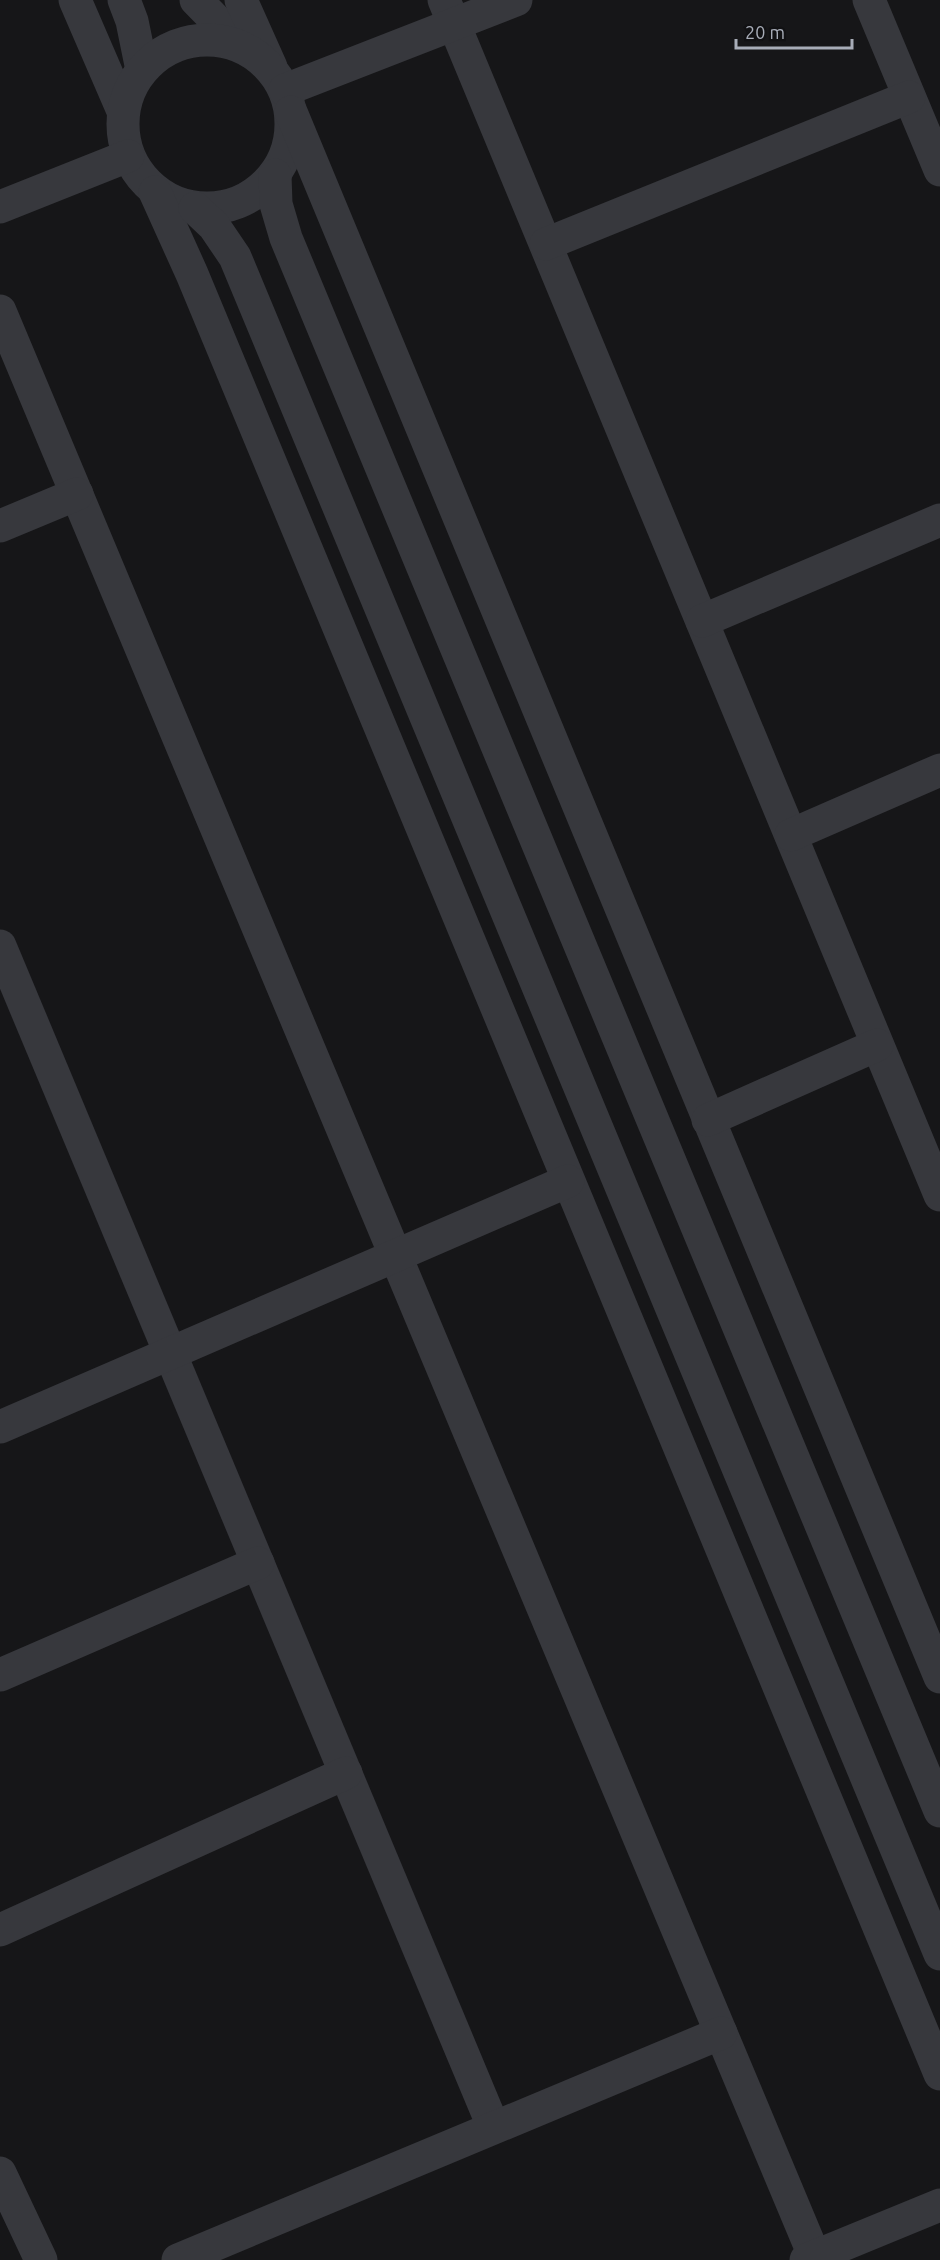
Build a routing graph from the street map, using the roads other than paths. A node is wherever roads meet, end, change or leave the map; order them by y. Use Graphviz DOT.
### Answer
graph roads {
  1 [pos="75,0"];
  2 [pos="124,0"];
  3 [pos="196,0"];
  4 [pos="242,0"];
  5 [pos="516,0"];
  6 [pos="868,0"];
  7 [pos="449,13"];
  8 [pos="241,46"];
  9 [pos="142,70"];
  10 [pos="283,91"];
  11 [pos="909,97"];
  12 [pos="123,111"];
  13 [pos="128,156"];
  14 [pos="940,170"];
  15 [pos="275,175"];
  16 [pos="155,192"];
  17 [pos="0,207"];
  18 [pos="195,208"];
  19 [pos="546,244"];
  20 [pos="0,311"];
  21 [pos="77,494"];
  22 [pos="940,520"];
  23 [pos="0,525"];
  24 [pos="702,621"];
  25 [pos="940,770"];
  26 [pos="791,835"];
  27 [pos="0,946"];
  28 [pos="877,1046"];
  29 [pos="708,1120"];
  30 [pos="568,1181"];
  31 [pos="940,1195"];
  32 [pos="396,1257"];
  33 [pos="170,1352"];
  34 [pos="0,1426"];
  35 [pos="258,1563"];
  36 [pos="0,1675"];
  37 [pos="940,1677"];
  38 [pos="346,1773"];
  39 [pos="940,1811"];
  40 [pos="0,1930"];
  41 [pos="940,1954"];
  42 [pos="721,2033"];
  43 [pos="940,2074"];
  44 [pos="494,2126"];
  45 [pos="0,2173"];
  46 [pos="940,2205"];
  47 [pos="812,2259"];
  48 [pos="41,2260"];
  49 [pos="178,2260"];
  1 -- 12 [label="street"];
  2 -- 9 [label="street"];
  3 -- 8 [label="street"];
  4 -- 10 [label="street"];
  5 -- 7 [label="street"];
  6 -- 11 [label="street"];
  7 -- 10 [label="street"];
  7 -- 19 [label="street"];
  8 -- 9 [label="street"];
  8 -- 10 [label="street"];
  9 -- 12 [label="street"];
  10 -- 15 [label="street"];
  10 -- 29 [label="street"];
  11 -- 14 [label="street"];
  11 -- 19 [label="street"];
  12 -- 13 [label="street"];
  13 -- 16 [label="street"];
  13 -- 17 [label="street"];
  15 -- 18 [label="street"];
  15 -- 39 [label="street"];
  16 -- 18 [label="street"];
  16 -- 30 [label="street"];
  18 -- 41 [label="street"];
  19 -- 24 [label="street"];
  20 -- 21 [label="street"];
  21 -- 23 [label="street"];
  21 -- 32 [label="street"];
  22 -- 24 [label="street"];
  24 -- 26 [label="street"];
  25 -- 26 [label="street"];
  26 -- 28 [label="street"];
  27 -- 33 [label="street"];
  28 -- 29 [label="street"];
  28 -- 31 [label="street"];
  29 -- 37 [label="street"];
  30 -- 32 [label="street"];
  30 -- 43 [label="street"];
  32 -- 33 [label="street"];
  32 -- 42 [label="street"];
  33 -- 34 [label="street"];
  33 -- 35 [label="street"];
  35 -- 36 [label="street"];
  35 -- 38 [label="street"];
  38 -- 40 [label="street"];
  38 -- 44 [label="street"];
  42 -- 44 [label="street"];
  42 -- 47 [label="street"];
  44 -- 49 [label="street"];
  45 -- 48 [label="street"];
  46 -- 47 [label="street"];
}
